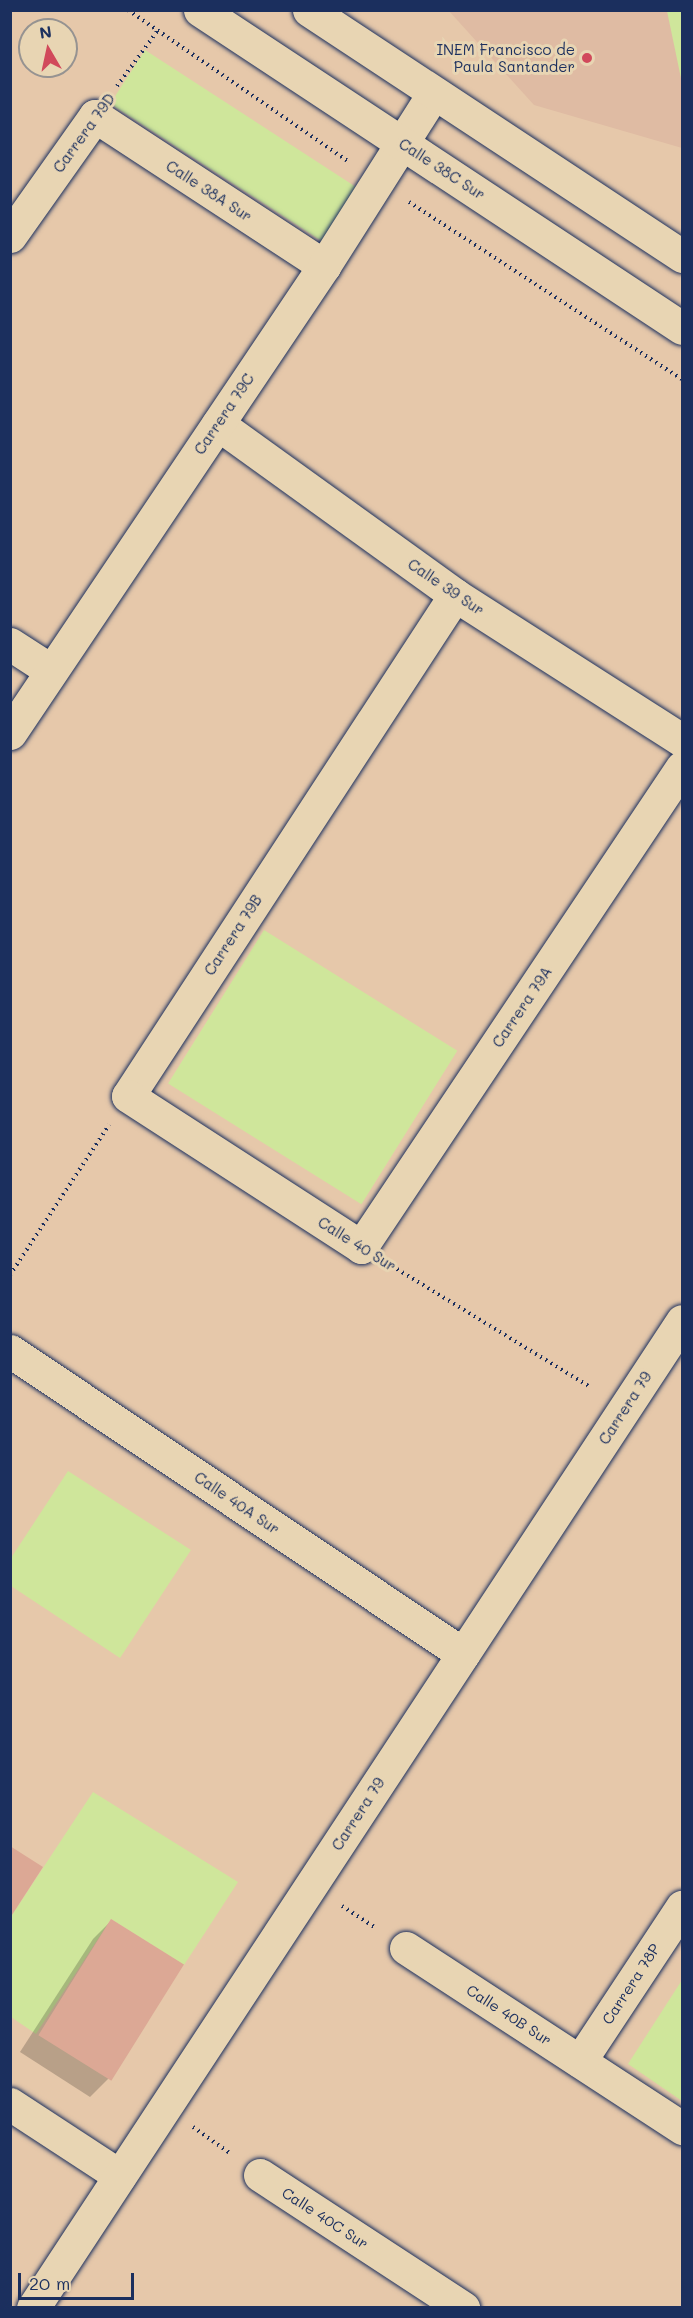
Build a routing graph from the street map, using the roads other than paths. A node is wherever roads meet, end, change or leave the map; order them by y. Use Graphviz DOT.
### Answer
graph roads {
  1 [pos="200,10"];
  2 [pos="309,10"];
  3 [pos="434,93"];
  4 [pos="95,116"];
  5 [pos="403,143"];
  6 [pos="10,236"];
  7 [pos="682,256"];
  8 [pos="324,266"];
  9 [pos="682,328"];
  10 [pos="218,424"];
  11 [pos="455,595"];
  12 [pos="10,644"];
  13 [pos="50,670"];
  14 [pos="10,733"];
  15 [pos="682,740"];
  16 [pos="682,767"];
  17 [pos="128,1096"];
  18 [pos="361,1247"];
  19 [pos="682,1321"];
  20 [pos="10,1351"];
  21 [pos="463,1654"];
  22 [pos="682,1907"];
  23 [pos="406,1948"];
  24 [pos="580,2061"];
  25 [pos="10,2104"];
  26 [pos="682,2128"];
  27 [pos="260,2175"];
  28 [pos="120,2176"];
  29 [pos="425,2297"];
  30 [pos="33,2307"];
  31 [pos="463,2307"];
  1 -- 5 [label="street, Calle 38C Sur"];
  2 -- 3 [label="street"];
  3 -- 5 [label="street, Carrera 79C"];
  3 -- 7 [label="street"];
  4 -- 6 [label="street, Carrera 79D"];
  4 -- 8 [label="street, Calle 38A Sur"];
  5 -- 8 [label="street, Carrera 79C"];
  5 -- 9 [label="street, Calle 38C Sur"];
  8 -- 10 [label="street, Carrera 79C"];
  10 -- 11 [label="street, Calle 39 Sur"];
  10 -- 13 [label="street, Carrera 79C"];
  11 -- 15 [label="street, Calle 39 Sur"];
  11 -- 17 [label="street, Carrera 79B"];
  12 -- 13 [label="street"];
  13 -- 14 [label="street, Carrera 79C"];
  16 -- 18 [label="street, Carrera 79A"];
  17 -- 18 [label="street, Calle 40 Sur"];
  19 -- 21 [label="street, Carrera 79"];
  20 -- 21 [label="street, Calle 40A Sur"];
  21 -- 28 [label="street, Carrera 79"];
  22 -- 24 [label="street, Carrera 78P"];
  23 -- 24 [label="street, Calle 40B Sur"];
  24 -- 26 [label="street, Calle 40B Sur"];
  25 -- 28 [label="street"];
  27 -- 29 [label="street, Calle 40C Sur"];
  28 -- 30 [label="street, Carrera 79"];
  29 -- 31 [label="street, Calle 40C Sur"];
}
